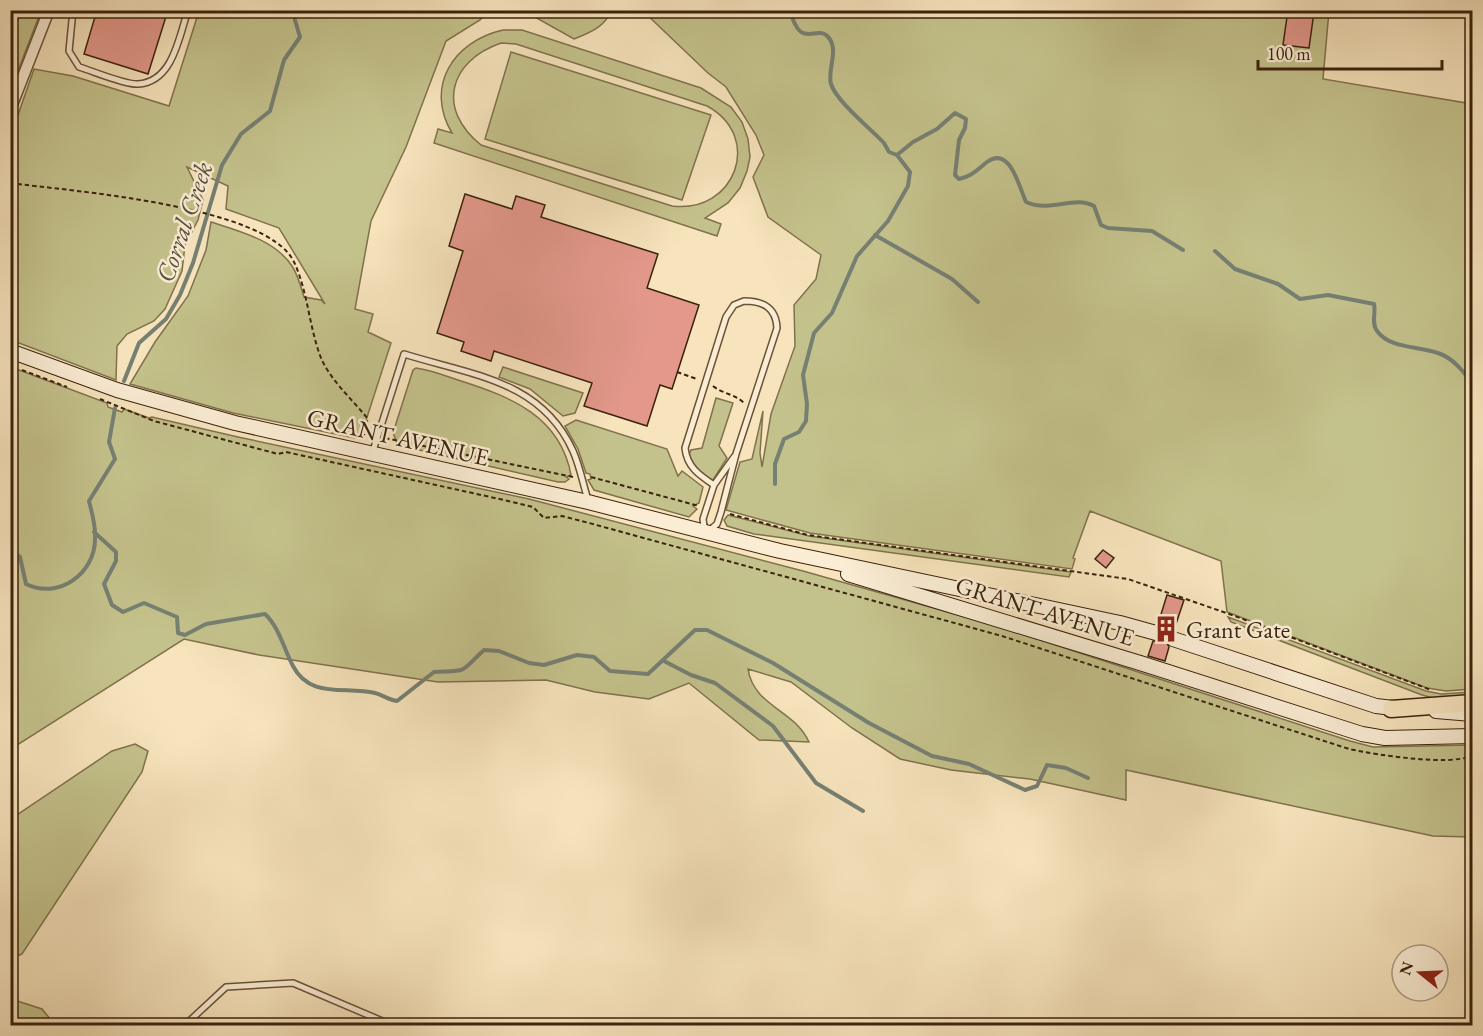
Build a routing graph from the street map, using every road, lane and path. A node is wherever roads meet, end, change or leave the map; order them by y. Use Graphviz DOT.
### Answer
graph roads {
  1 [pos="49,10"];
  2 [pos="73,10"];
  3 [pos="188,10"];
  4 [pos="10,110"];
  5 [pos="10,183"];
  6 [pos="10,351"];
  7 [pos="21,370"];
  8 [pos="677,372"];
  9 [pos="706,381"];
  10 [pos="74,389"];
  11 [pos="94,397"];
  12 [pos="751,409"];
  13 [pos="378,437"];
  14 [pos="372,454"];
  15 [pos="736,454"];
  16 [pos="580,477"];
  17 [pos="714,484"];
  18 [pos="588,502"];
  19 [pos="707,508"];
  20 [pos="721,512"];
  21 [pos="705,534"];
  22 [pos="780,551"];
  23 [pos="1156,633"];
  24 [pos="1173,639"];
  25 [pos="1440,692"];
  26 [pos="1473,703"];
  27 [pos="1391,709"];
  28 [pos="1473,714"];
  29 [pos="1472,737"];
  30 [pos="1473,756"];
  31 [pos="184,1026"];
  32 [pos="394,1026"];
  1 -- 4 [label="street"];
  2 -- 3 [label="lane"];
  5 -- 13 [label="path"];
  6 -- 14 [label="main road, GRANT AVENUE"];
  7 -- 10 [label="path"];
  8 -- 9 [label="path"];
  9 -- 12 [label="path"];
  9 -- 12 [label="lane"];
  9 -- 17 [label="lane"];
  11 -- 30 [label="path"];
  12 -- 15 [label="lane"];
  13 -- 14 [label="lane"];
  13 -- 16 [label="path"];
  13 -- 16 [label="lane"];
  14 -- 18 [label="main road, GRANT AVENUE"];
  15 -- 17 [label="lane"];
  15 -- 20 [label="lane"];
  16 -- 18 [label="lane"];
  16 -- 19 [label="path"];
  17 -- 19 [label="lane"];
  18 -- 21 [label="main road, GRANT AVENUE"];
  19 -- 21 [label="lane"];
  20 -- 21 [label="lane"];
  20 -- 25 [label="path"];
  21 -- 22 [label="main road, GRANT AVENUE"];
  22 -- 23 [label="main road, GRANT AVENUE"];
  22 -- 29 [label="main road, GRANT AVENUE"];
  24 -- 27 [label="main road"];
  26 -- 27 [label="highway"];
  27 -- 28 [label="main road"];
  31 -- 32 [label="lane"];
}
